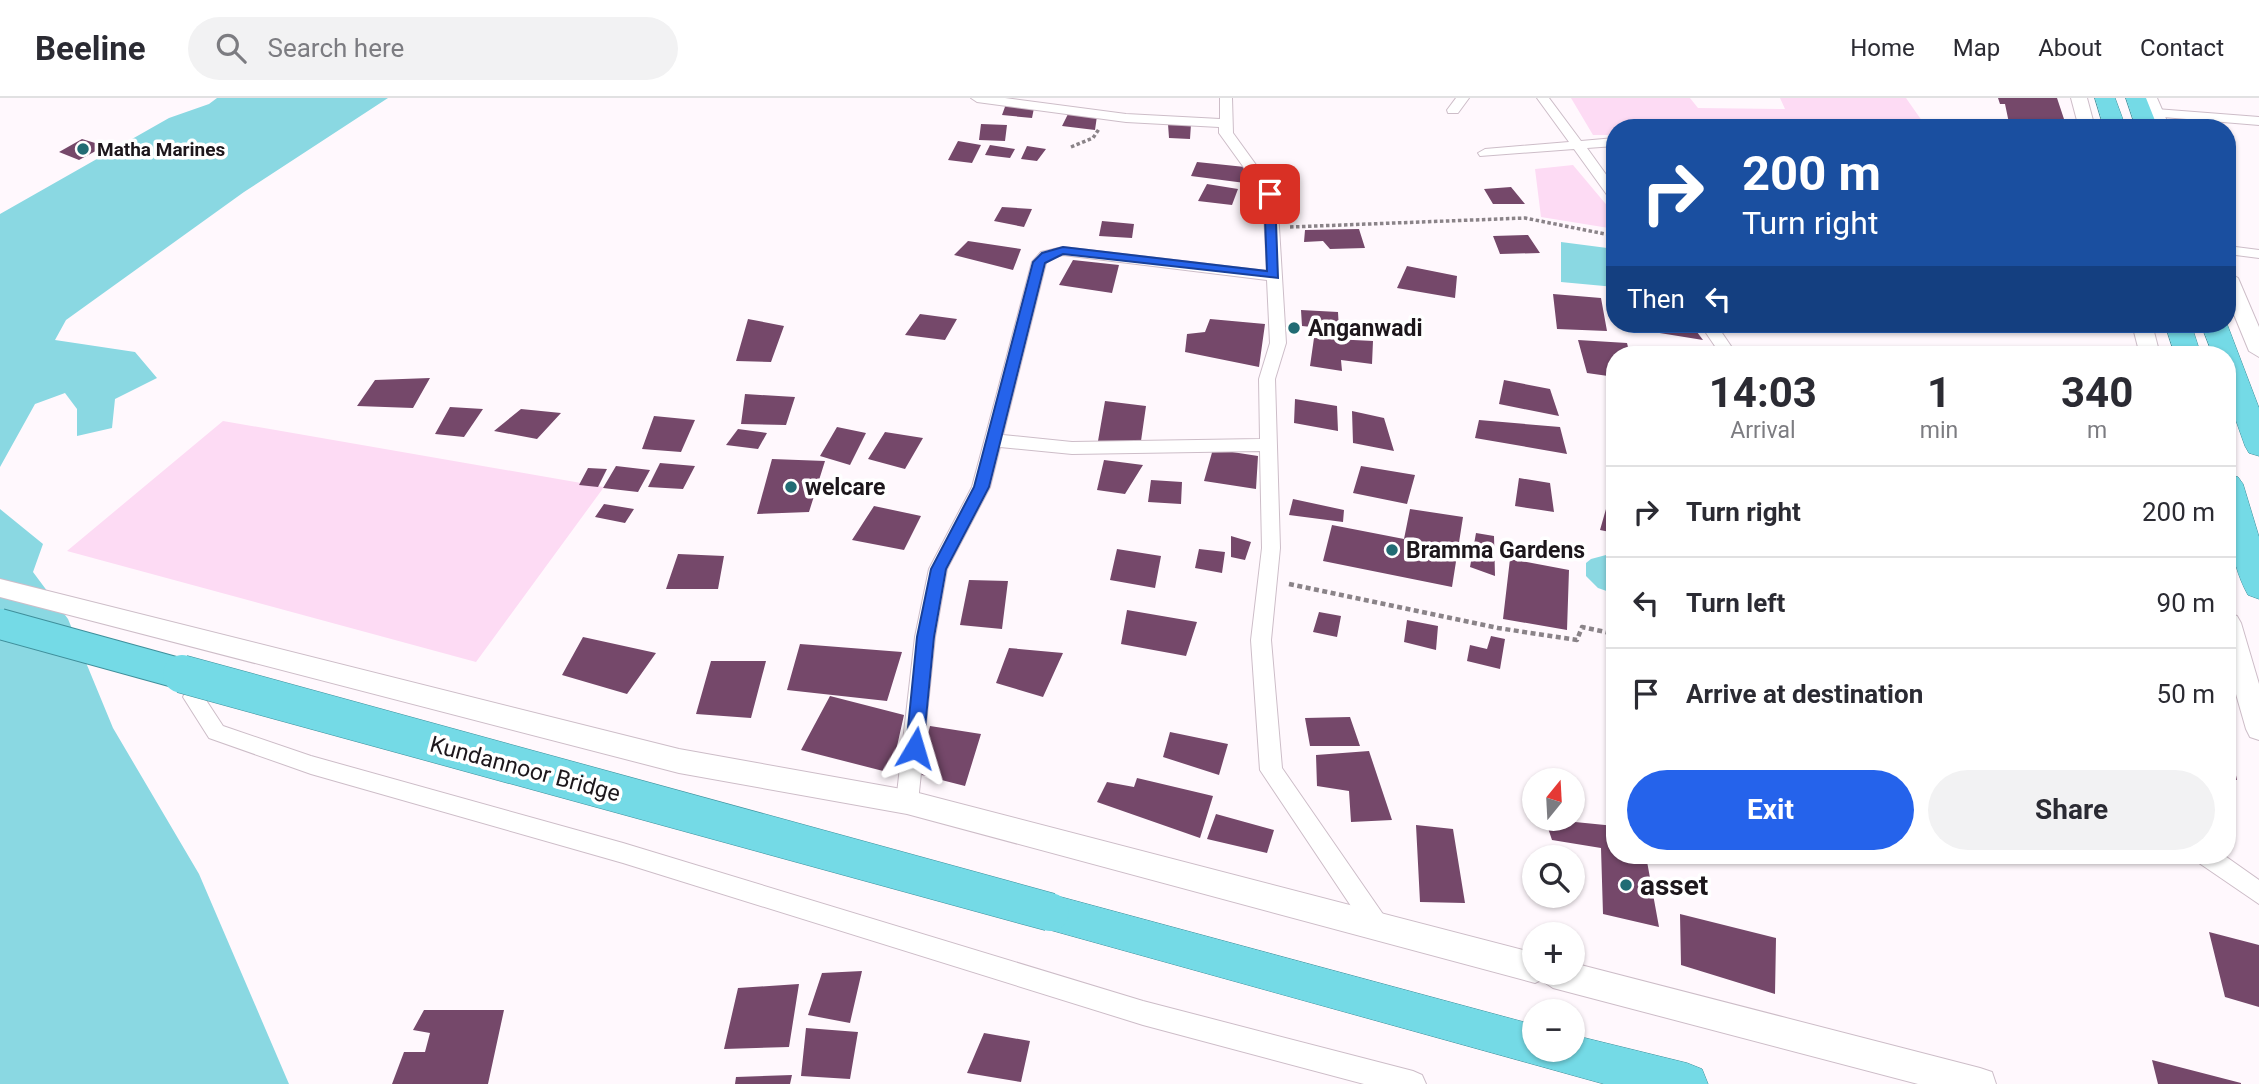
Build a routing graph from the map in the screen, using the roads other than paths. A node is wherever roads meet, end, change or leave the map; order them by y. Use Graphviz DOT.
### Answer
graph roads {
  1 [pos="977,98"];
  2 [pos="1226,98"];
  3 [pos="1463,98"];
  4 [pos="1543,98"];
  5 [pos="2079,98"];
  6 [pos="2105,98"];
  7 [pos="2136,98"];
  8 [pos="1453,110"];
  9 [pos="2154,117"];
  10 [pos="2085,119"];
  11 [pos="2112,119"];
  12 [pos="2206,119"];
  13 [pos="2236,120"];
  14 [pos="2259,121"];
  15 [pos="1226,123"];
  16 [pos="1606,142"];
  17 [pos="1577,144"];
  18 [pos="1485,153"];
  19 [pos="1606,183"];
  20 [pos="2236,251"];
  21 [pos="2259,254"];
  22 [pos="1273,276"];
  23 [pos="2236,295"];
  24 [pos="2257,340"];
  25 [pos="2236,383"];
  26 [pos="993,440"];
  27 [pos="1269,445"];
  28 [pos="2259,446"];
  29 [pos="2236,511"];
  30 [pos="2259,587"];
  31 [pos="0,588"];
  32 [pos="0,624"];
  33 [pos="2236,650"];
  34 [pos="193,697"];
  35 [pos="2259,729"];
  36 [pos="907,802"];
  37 [pos="2218,864"];
  38 [pos="2259,893"];
  39 [pos="1380,928"];
  40 [pos="1522,965"];
  41 [pos="1585,981"];
  42 [pos="1522,1042"];
  43 [pos="1585,1058"];
  44 [pos="1375,1079"];
  45 [pos="1413,1084"];
  46 [pos="1687,1084"];
  47 [pos="1980,1084"];
  1 -- 15 [label="street"];
  2 -- 15 [label="street"];
  3 -- 8 [label="street"];
  4 -- 17 [label="street"];
  5 -- 10 [label="street"];
  6 -- 11 [label="highway"];
  7 -- 9 [label="highway"];
  9 -- 12 [label="street"];
  13 -- 14 [label="street"];
  15 -- 22 [label="street"];
  16 -- 17 [label="street"];
  17 -- 18 [label="street"];
  17 -- 19 [label="street"];
  20 -- 21 [label="street"];
  22 -- 26 [label="street"];
  22 -- 27 [label="street"];
  23 -- 24 [label="street"];
  25 -- 28 [label="highway"];
  26 -- 27 [label="street"];
  26 -- 36 [label="street"];
  27 -- 39 [label="street"];
  29 -- 30 [label="highway"];
  31 -- 36 [label="street"];
  32 -- 42 [label="highway, Kundannoor Bridge, bridge"];
  33 -- 35 [label="street"];
  34 -- 44 [label="street"];
  36 -- 39 [label="street"];
  37 -- 38 [label="street"];
  39 -- 40 [label="street"];
  41 -- 47 [label="street"];
  43 -- 46 [label="highway"];
  44 -- 45 [label="street"];
}
